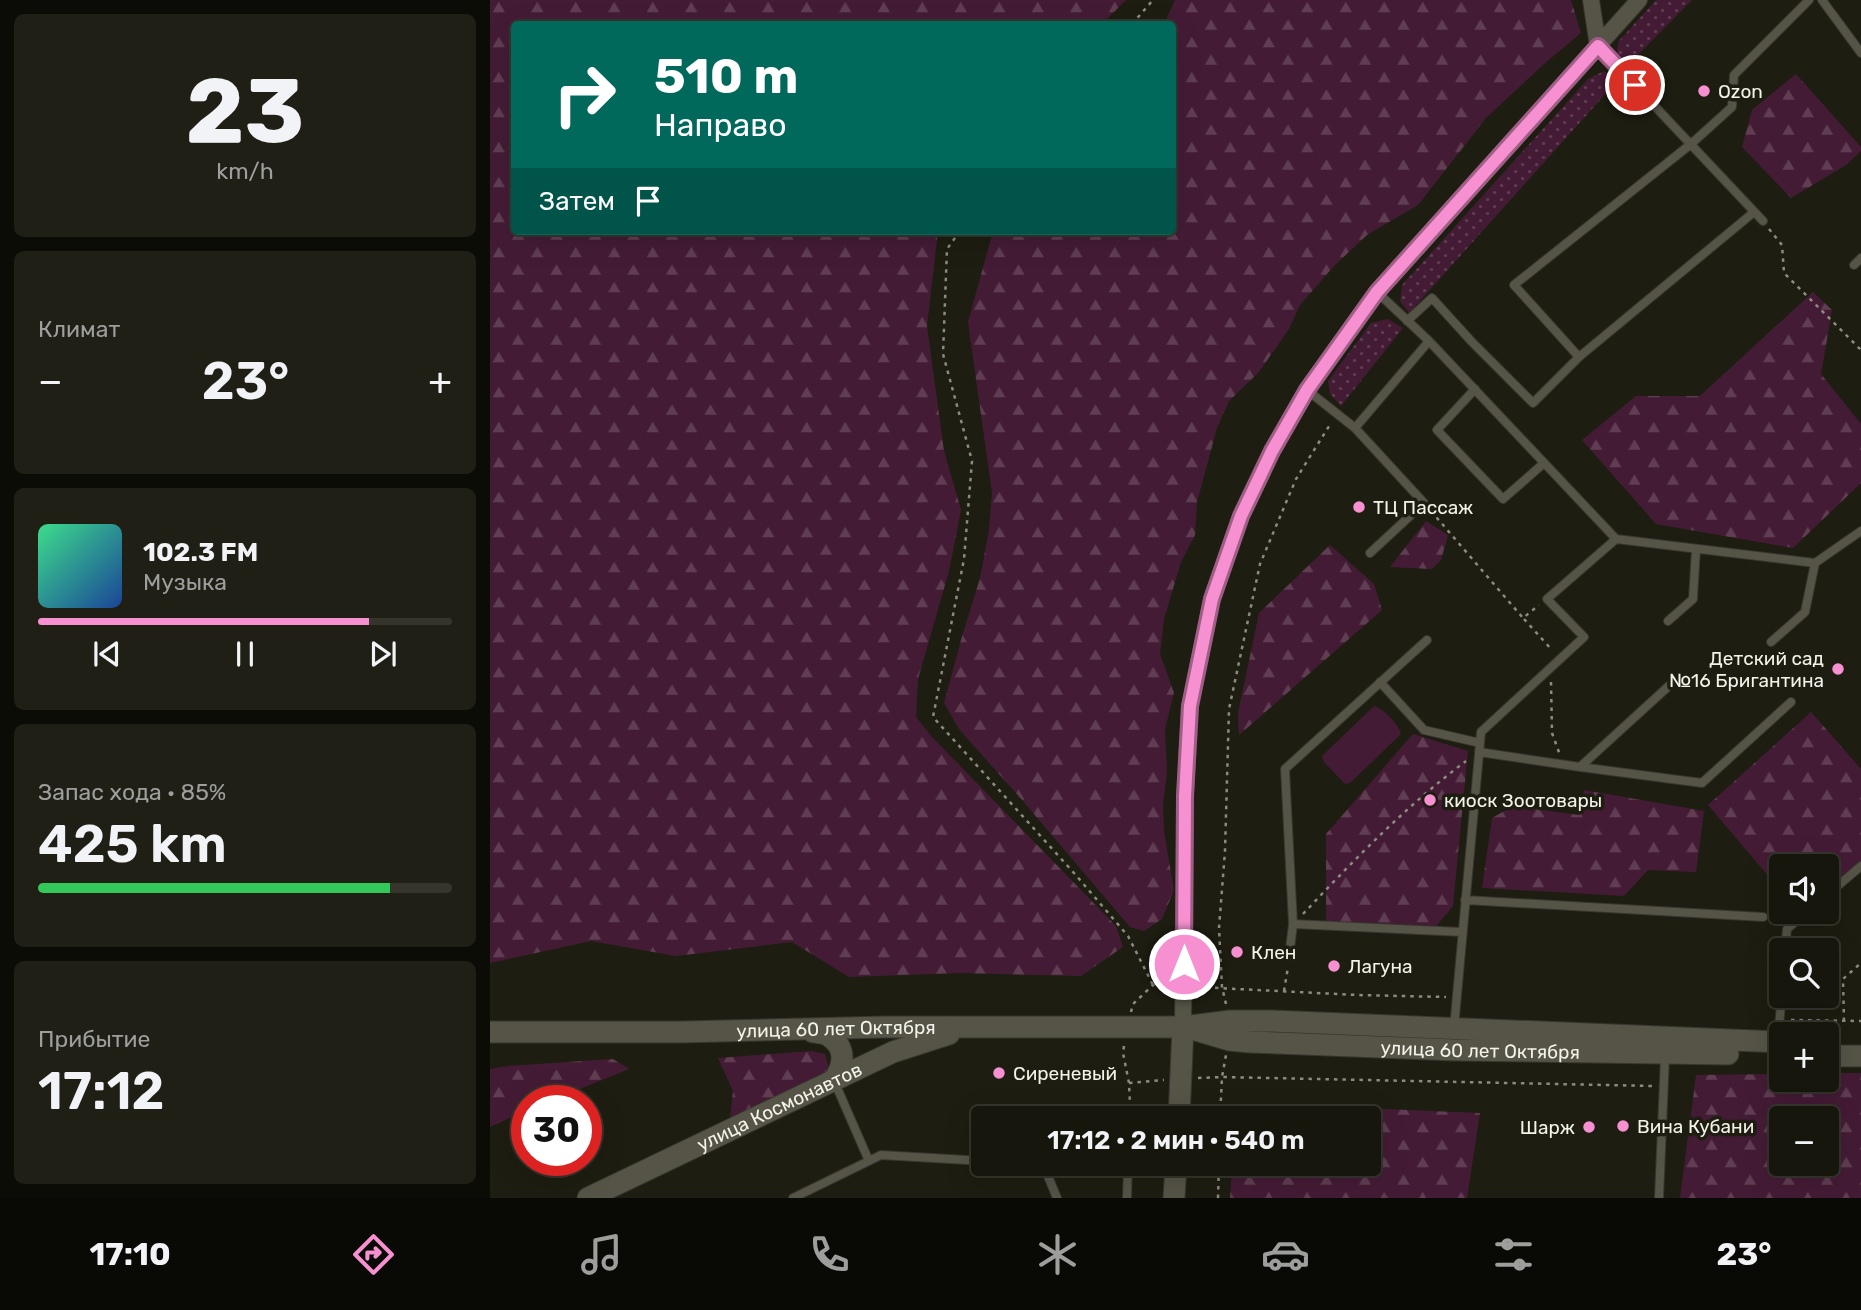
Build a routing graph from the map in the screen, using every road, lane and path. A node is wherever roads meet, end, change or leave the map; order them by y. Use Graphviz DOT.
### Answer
graph roads {
  1 [pos="1153,0"];
  2 [pos="1591,0"];
  3 [pos="1639,0"];
  4 [pos="1809,0"];
  5 [pos="1822,0"];
  6 [pos="1135,21"];
  7 [pos="1598,46"];
  8 [pos="1861,53"];
  9 [pos="1690,144"];
  10 [pos="1754,212"];
  11 [pos="1763,221"];
  12 [pos="957,235"];
  13 [pos="1861,258"];
  14 [pos="1854,265"];
  15 [pos="1377,292"];
  16 [pos="1407,321"];
  17 [pos="1429,341"];
  18 [pos="1861,350"];
  19 [pos="1578,357"];
  20 [pos="1475,389"];
  21 [pos="1307,390"];
  22 [pos="1337,414"];
  23 [pos="1355,428"];
  24 [pos="1544,463"];
  25 [pos="1424,503"];
  26 [pos="1861,531"];
  27 [pos="1616,539"];
  28 [pos="1696,549"];
  29 [pos="1370,553"];
  30 [pos="1815,563"];
  31 [pos="1547,599"];
  32 [pos="1523,618"];
  33 [pos="1668,621"];
  34 [pos="1427,640"];
  35 [pos="1771,642"];
  36 [pos="1559,658"];
  37 [pos="1550,666"];
  38 [pos="1380,682"];
  39 [pos="1671,684"];
  40 [pos="1791,702"];
  41 [pos="1480,747"];
  42 [pos="1563,764"];
  43 [pos="1580,768"];
  44 [pos="1861,866"];
  45 [pos="1839,885"];
  46 [pos="1465,900"];
  47 [pos="1763,917"];
  48 [pos="1293,924"];
  49 [pos="1462,932"];
  50 [pos="1289,957"];
  51 [pos="1861,963"];
  52 [pos="1153,985"];
  53 [pos="1284,991"];
  54 [pos="1780,1008"];
  55 [pos="1779,1020"];
  56 [pos="1844,1021"];
  57 [pos="1861,1021"];
  58 [pos="885,1027"];
  59 [pos="974,1027"];
  60 [pos="1183,1027"];
  61 [pos="1454,1028"];
  62 [pos="804,1030"];
  63 [pos="1229,1031"];
  64 [pos="490,1032"];
  65 [pos="1839,1043"];
  66 [pos="1861,1043"];
  67 [pos="1769,1047"];
  68 [pos="1769,1048"];
  69 [pos="1454,1050"];
  70 [pos="893,1052"];
  71 [pos="1665,1053"];
  72 [pos="1839,1056"];
  73 [pos="1861,1056"];
  74 [pos="1222,1077"];
  75 [pos="1181,1079"];
  76 [pos="834,1080"];
  77 [pos="1129,1083"];
  78 [pos="1664,1086"];
  79 [pos="1180,1106"];
  80 [pos="1221,1106"];
  81 [pos="971,1159"];
  82 [pos="869,1161"];
  83 [pos="1048,1176"];
  84 [pos="1128,1176"];
  85 [pos="1175,1176"];
  86 [pos="1218,1176"];
  87 [pos="588,1198"];
  88 [pos="793,1198"];
  89 [pos="1057,1198"];
  90 [pos="1127,1198"];
  91 [pos="1174,1198"];
  92 [pos="1217,1198"];
  93 [pos="1659,1198"];
  1 -- 6 [label="path"];
  2 -- 7 [label="street"];
  3 -- 7 [label="street"];
  4 -- 9 [label="lane"];
  5 -- 8 [label="lane"];
  7 -- 9 [label="lane"];
  7 -- 15 [label="street"];
  9 -- 10 [label="lane"];
  9 -- 19 [label="lane"];
  10 -- 11 [label="lane"];
  10 -- 19 [label="lane"];
  11 -- 18 [label="path"];
  12 -- 52 [label="path"];
  13 -- 14 [label="lane"];
  15 -- 16 [label="lane"];
  15 -- 21 [label="street"];
  16 -- 17 [label="lane"];
  16 -- 19 [label="lane"];
  17 -- 20 [label="lane"];
  17 -- 23 [label="lane"];
  20 -- 24 [label="lane"];
  20 -- 24 [label="lane"];
  21 -- 22 [label="lane"];
  21 -- 60 [label="street"];
  22 -- 23 [label="lane"];
  22 -- 63 [label="path"];
  23 -- 25 [label="lane"];
  24 -- 27 [label="lane"];
  25 -- 29 [label="lane"];
  25 -- 32 [label="path"];
  26 -- 30 [label="lane"];
  27 -- 28 [label="lane"];
  27 -- 31 [label="lane"];
  28 -- 30 [label="lane"];
  28 -- 33 [label="lane"];
  30 -- 35 [label="lane"];
  31 -- 32 [label="path"];
  31 -- 36 [label="lane"];
  32 -- 36 [label="path"];
  34 -- 38 [label="lane"];
  36 -- 37 [label="lane"];
  37 -- 41 [label="lane"];
  37 -- 42 [label="path"];
  38 -- 41 [label="lane"];
  38 -- 48 [label="lane"];
  39 -- 43 [label="lane"];
  40 -- 43 [label="lane"];
  41 -- 42 [label="lane"];
  41 -- 46 [label="lane"];
  41 -- 48 [label="path"];
  42 -- 43 [label="lane"];
  44 -- 45 [label="lane"];
  46 -- 47 [label="lane"];
  46 -- 49 [label="lane"];
  48 -- 49 [label="lane"];
  48 -- 50 [label="lane"];
  49 -- 61 [label="lane"];
  50 -- 53 [label="path"];
  51 -- 56 [label="path"];
  54 -- 55 [label="lane"];
  55 -- 56 [label="path"];
  56 -- 57 [label="path"];
  58 -- 59 [label="main road, улица 60 лет Октября"];
  58 -- 62 [label="main road, улица 60 лет Октября"];
  58 -- 70 [label="main road"];
  59 -- 60 [label="main road, улица 60 лет Октября"];
  59 -- 70 [label="main road, улица Космонавтов"];
  60 -- 63 [label="main road, улица 60 лет Октября"];
  60 -- 75 [label="main road"];
  61 -- 63 [label="main road, улица 60 лет Октября"];
  61 -- 67 [label="main road, улица 60 лет Октября"];
  61 -- 69 [label="main road"];
  62 -- 64 [label="main road, улица 60 лет Октября"];
  62 -- 76 [label="main road"];
  63 -- 69 [label="main road, улица 60 лет Октября"];
  63 -- 74 [label="path"];
  65 -- 66 [label="main road"];
  68 -- 71 [label="main road, улица 60 лет Октября"];
  69 -- 71 [label="main road, улица 60 лет Октября"];
  70 -- 76 [label="main road, улица Космонавтов"];
  71 -- 78 [label="lane"];
  72 -- 73 [label="main road"];
  74 -- 75 [label="path"];
  74 -- 78 [label="path"];
  74 -- 80 [label="path"];
  75 -- 77 [label="path"];
  75 -- 79 [label="main road"];
  76 -- 82 [label="lane"];
  76 -- 87 [label="main road, улица Космонавтов"];
  78 -- 93 [label="lane"];
  81 -- 82 [label="lane"];
  82 -- 88 [label="lane"];
  83 -- 89 [label="lane"];
  84 -- 90 [label="lane"];
  85 -- 91 [label="main road"];
  86 -- 92 [label="path"];
}
